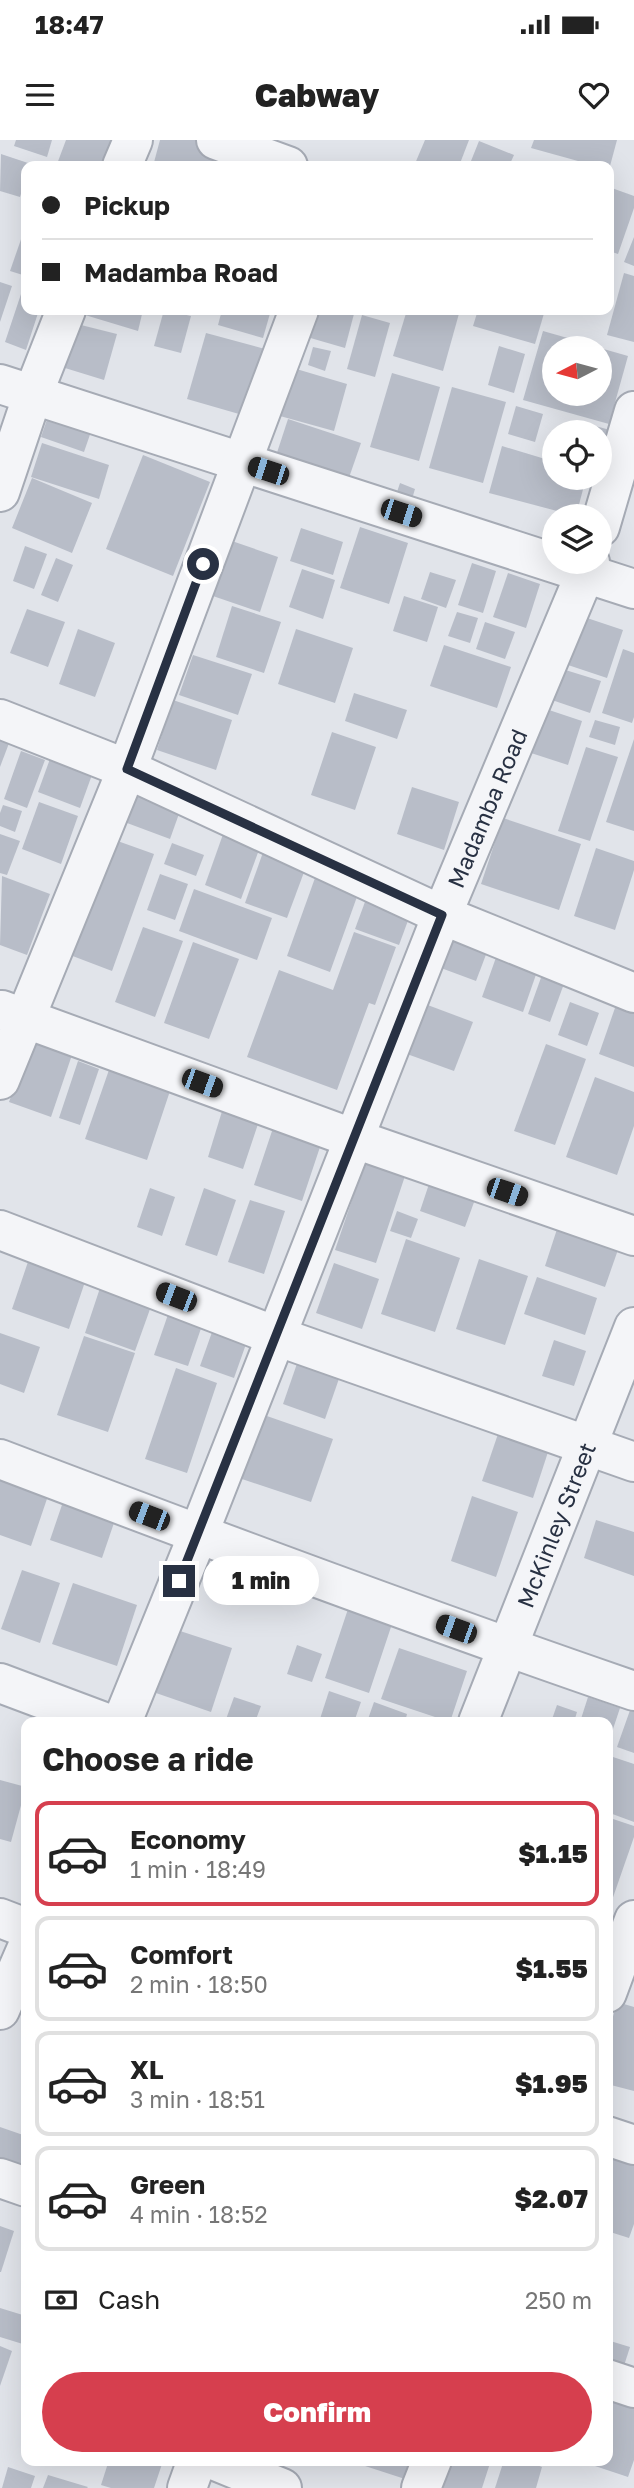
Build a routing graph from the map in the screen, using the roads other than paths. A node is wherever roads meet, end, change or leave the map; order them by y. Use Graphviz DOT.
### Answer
graph roads {
  1 [pos="133,140"];
  2 [pos="216,140"];
  3 [pos="124,161"];
  4 [pos="274,161"];
  5 [pos="63,315"];
  6 [pos="297,315"];
  7 [pos="17,389"];
  8 [pos="633,416"];
  9 [pos="242,462"];
  10 [pos="0,492"];
  11 [pos="607,504"];
  12 [pos="542,554"];
  13 [pos="585,574"];
  14 [pos="601,574"];
  15 [pos="634,589"];
  16 [pos="0,719"];
  17 [pos="127,769"];
  18 [pos="442,915"];
  19 [pos="634,993"];
  20 [pos="12,1013"];
  21 [pos="0,1080"];
  22 [pos="355,1139"];
  23 [pos="0,1230"];
  24 [pos="634,1236"];
  25 [pos="634,1327"];
  26 [pos="276,1336"];
  27 [pos="588,1445"];
  28 [pos="0,1459"];
  29 [pos="634,1462"];
  30 [pos="198,1535"];
  31 [pos="508,1647"];
  32 [pos="0,1683"];
  33 [pos="634,1690"];
  34 [pos="91,1717"];
  35 [pos="124,1717"];
  36 [pos="480,1717"];
  37 [pos="0,1918"];
  38 [pos="627,1922"];
  39 [pos="21,1926"];
  40 [pos="21,1962"];
  41 [pos="613,1972"];
  42 [pos="0,2010"];
  43 [pos="613,2138"];
  44 [pos="634,2146"];
  45 [pos="0,2178"];
  46 [pos="21,2185"];
  47 [pos="613,2381"];
  48 [pos="634,2388"];
  49 [pos="195,2466"];
  50 [pos="228,2466"];
  51 [pos="430,2466"];
  52 [pos="187,2488"];
  53 [pos="282,2488"];
  54 [pos="421,2488"];
  1 -- 3 [label="street"];
  2 -- 4 [label="street"];
  5 -- 7 [label="street"];
  6 -- 9 [label="street"];
  7 -- 9 [label="street"];
  7 -- 10 [label="street"];
  8 -- 11 [label="street"];
  9 -- 12 [label="street"];
  9 -- 17 [label="street"];
  13 -- 18 [label="street, Madamba Road"];
  14 -- 15 [label="street"];
  16 -- 17 [label="street"];
  17 -- 18 [label="street"];
  17 -- 20 [label="street"];
  18 -- 19 [label="street"];
  18 -- 22 [label="street, Madamba Road"];
  20 -- 21 [label="street"];
  20 -- 22 [label="street"];
  22 -- 24 [label="street"];
  22 -- 26 [label="street, Madamba Road"];
  23 -- 26 [label="street"];
  25 -- 27 [label="street, McKinley Street"];
  26 -- 27 [label="street"];
  26 -- 30 [label="street, Madamba Road"];
  27 -- 29 [label="street"];
  27 -- 31 [label="street, McKinley Street"];
  28 -- 30 [label="street"];
  30 -- 31 [label="street"];
  30 -- 35 [label="street, Madamba Road"];
  31 -- 33 [label="street"];
  31 -- 36 [label="street, McKinley Street"];
  32 -- 34 [label="street"];
  37 -- 39 [label="street"];
  38 -- 41 [label="street"];
  40 -- 42 [label="street"];
  43 -- 44 [label="street"];
  45 -- 46 [label="street"];
  47 -- 48 [label="street"];
  49 -- 52 [label="street"];
  50 -- 53 [label="street"];
  51 -- 54 [label="street"];
}
